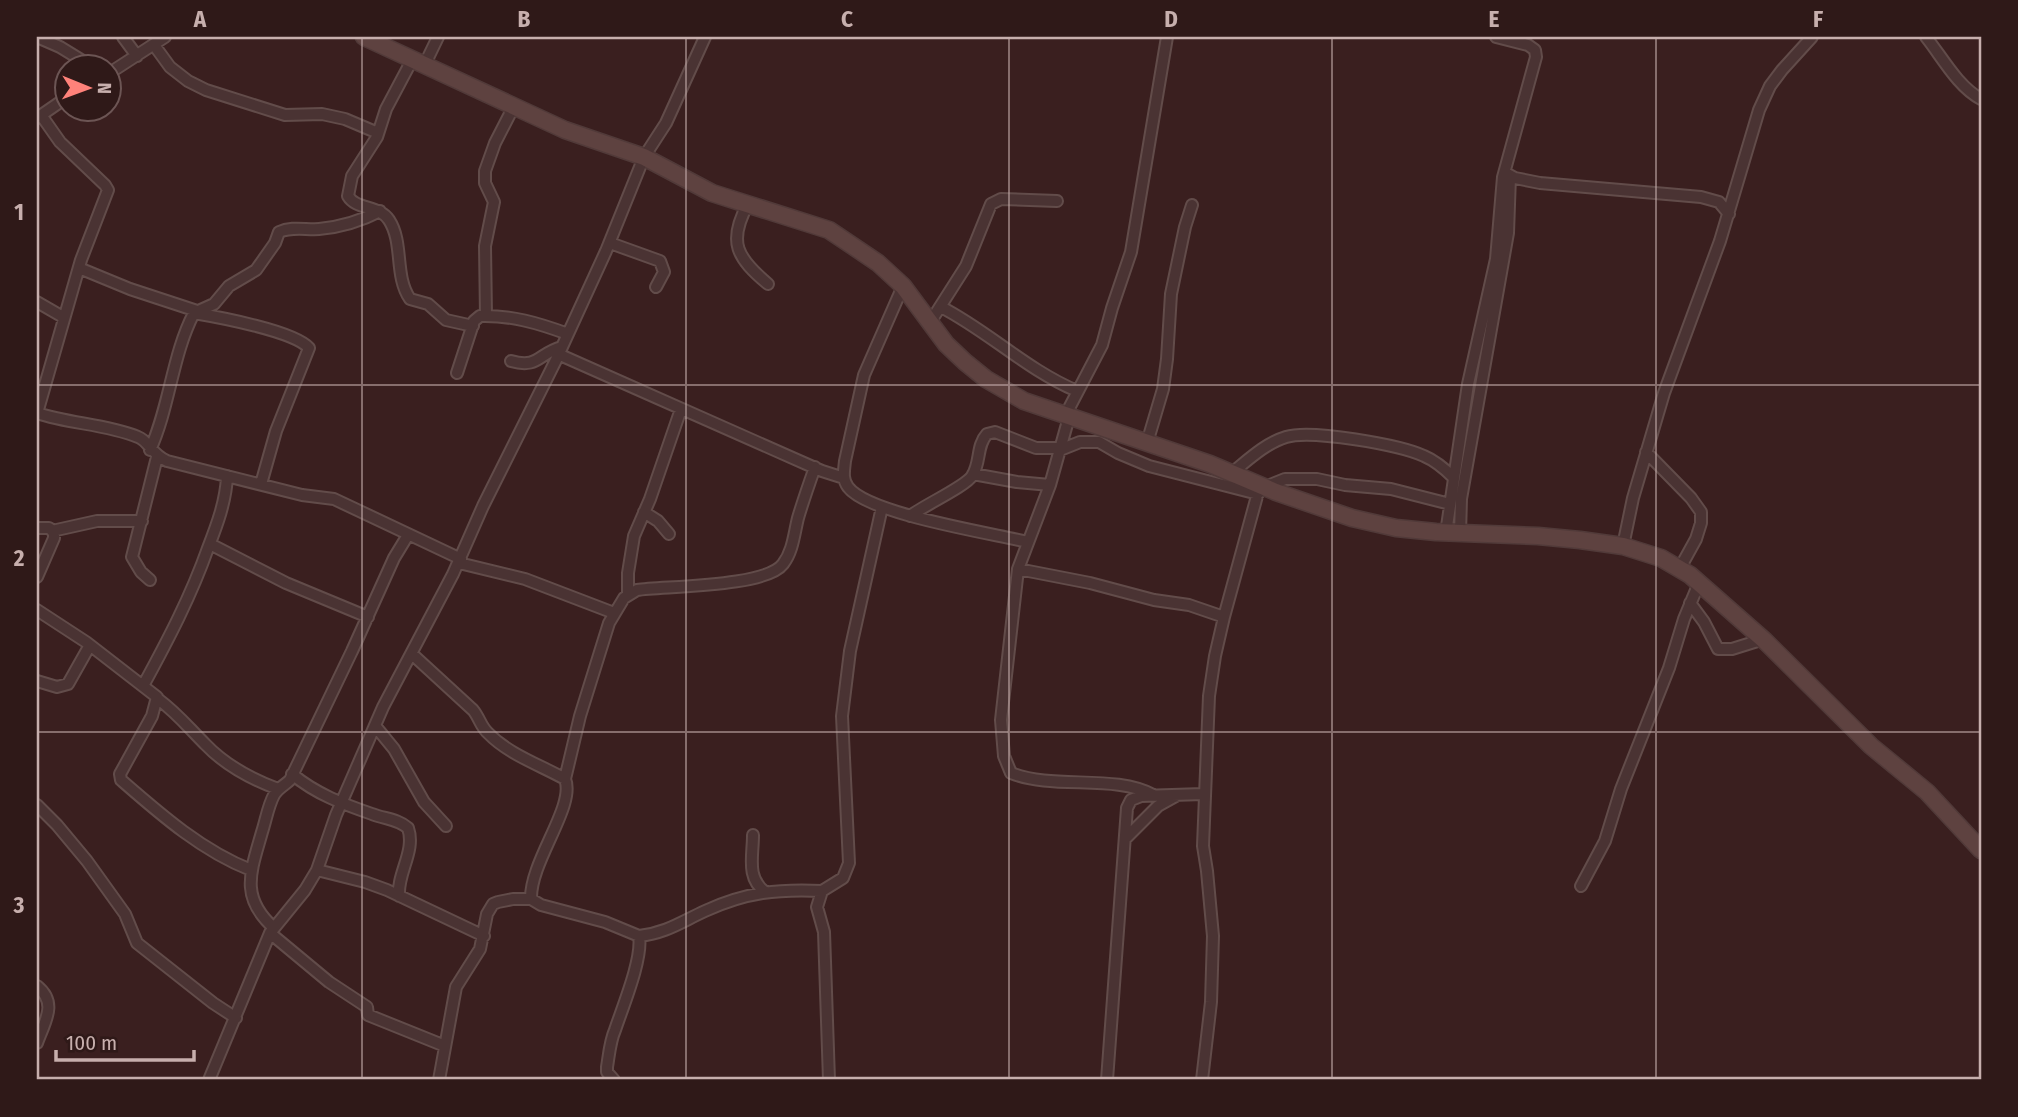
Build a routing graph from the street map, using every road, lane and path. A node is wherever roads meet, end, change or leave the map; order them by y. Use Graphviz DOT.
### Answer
graph roads {
  1 [pos="39,37"];
  2 [pos="123,37"];
  3 [pos="165,37"];
  4 [pos="364,37"];
  5 [pos="438,37"];
  6 [pos="705,37"];
  7 [pos="1167,37"];
  8 [pos="1496,37"];
  9 [pos="1812,37"];
  10 [pos="1926,37"];
  11 [pos="154,45"];
  12 [pos="66,52"];
  13 [pos="137,56"];
  14 [pos="418,63"];
  15 [pos="122,65"];
  16 [pos="1981,99"];
  17 [pos="514,106"];
  18 [pos="39,117"];
  19 [pos="378,133"];
  20 [pos="644,157"];
  21 [pos="1507,174"];
  22 [pos="1057,201"];
  23 [pos="748,204"];
  24 [pos="1192,205"];
  25 [pos="380,211"];
  26 [pos="1728,214"];
  27 [pos="610,243"];
  28 [pos="79,268"];
  29 [pos="768,284"];
  30 [pos="903,286"];
  31 [pos="656,287"];
  32 [pos="37,302"];
  33 [pos="195,312"];
  34 [pos="936,314"];
  35 [pos="486,316"];
  36 [pos="63,317"];
  37 [pos="473,327"];
  38 [pos="568,334"];
  39 [pos="560,351"];
  40 [pos="511,361"];
  41 [pos="457,373"];
  42 [pos="1077,391"];
  43 [pos="681,409"];
  44 [pos="37,413"];
  45 [pos="1067,416"];
  46 [pos="1147,443"];
  47 [pos="1060,449"];
  48 [pos="1646,453"];
  49 [pos="153,454"];
  50 [pos="815,467"];
  51 [pos="1233,472"];
  52 [pos="973,474"];
  53 [pos="227,475"];
  54 [pos="844,478"];
  55 [pos="1454,478"];
  56 [pos="261,484"];
  57 [pos="1050,485"];
  58 [pos="1261,489"];
  59 [pos="1450,503"];
  60 [pos="882,507"];
  61 [pos="644,512"];
  62 [pos="910,516"];
  63 [pos="142,521"];
  64 [pos="37,528"];
  65 [pos="52,531"];
  66 [pos="1453,533"];
  67 [pos="669,534"];
  68 [pos="408,535"];
  69 [pos="1027,542"];
  70 [pos="210,544"];
  71 [pos="1623,547"];
  72 [pos="460,561"];
  73 [pos="1680,568"];
  74 [pos="1018,569"];
  75 [pos="37,577"];
  76 [pos="150,580"];
  77 [pos="1699,583"];
  78 [pos="628,596"];
  79 [pos="1690,603"];
  80 [pos="37,610"];
  81 [pos="614,613"];
  82 [pos="368,617"];
  83 [pos="1224,617"];
  84 [pos="1764,639"];
  85 [pos="90,645"];
  86 [pos="412,654"];
  87 [pos="37,681"];
  88 [pos="144,684"];
  89 [pos="158,699"];
  90 [pos="376,727"];
  91 [pos="292,774"];
  92 [pos="565,779"];
  93 [pos="278,789"];
  94 [pos="1203,794"];
  95 [pos="1153,795"];
  96 [pos="1179,795"];
  97 [pos="343,801"];
  98 [pos="37,805"];
  99 [pos="446,826"];
  100 [pos="753,835"];
  101 [pos="1125,839"];
  102 [pos="1981,850"];
  103 [pos="251,870"];
  104 [pos="317,870"];
  105 [pos="1581,886"];
  106 [pos="822,891"];
  107 [pos="765,892"];
  108 [pos="399,896"];
  109 [pos="531,899"];
  110 [pos="272,931"];
  111 [pos="484,936"];
  112 [pos="639,936"];
  113 [pos="37,986"];
  114 [pos="236,1018"];
  115 [pos="37,1043"];
  116 [pos="445,1046"];
  117 [pos="609,1078"];
  118 [pos="209,1080"];
  119 [pos="439,1080"];
  120 [pos="829,1080"];
  121 [pos="1107,1080"];
  122 [pos="1202,1080"];
  1 -- 12 [label="street"];
  2 -- 13 [label="street"];
  3 -- 11 [label="street"];
  4 -- 14 [label="street"];
  5 -- 14 [label="street"];
  6 -- 20 [label="street"];
  7 -- 42 [label="street"];
  8 -- 21 [label="street"];
  9 -- 26 [label="street"];
  10 -- 16 [label="street"];
  11 -- 13 [label="street"];
  11 -- 19 [label="street"];
  13 -- 15 [label="street"];
  14 -- 17 [label="street"];
  14 -- 19 [label="street"];
  17 -- 20 [label="street"];
  17 -- 35 [label="street"];
  18 -- 28 [label="street"];
  19 -- 25 [label="street"];
  20 -- 23 [label="street"];
  20 -- 27 [label="street"];
  21 -- 26 [label="street"];
  21 -- 55 [label="street"];
  21 -- 66 [label="street"];
  22 -- 34 [label="street"];
  23 -- 29 [label="street"];
  23 -- 30 [label="street"];
  24 -- 46 [label="street"];
  25 -- 33 [label="street"];
  25 -- 37 [label="street"];
  26 -- 48 [label="street"];
  27 -- 31 [label="street"];
  27 -- 38 [label="street"];
  28 -- 33 [label="street"];
  28 -- 36 [label="street"];
  30 -- 34 [label="street"];
  30 -- 54 [label="street"];
  32 -- 36 [label="street"];
  33 -- 49 [label="street"];
  33 -- 56 [label="street"];
  34 -- 42 [label="street"];
  34 -- 45 [label="street"];
  35 -- 37 [label="street"];
  35 -- 38 [label="street"];
  36 -- 44 [label="street"];
  37 -- 41 [label="street"];
  38 -- 39 [label="street"];
  39 -- 40 [label="street"];
  39 -- 43 [label="street"];
  39 -- 72 [label="street"];
  42 -- 45 [label="street"];
  43 -- 50 [label="street"];
  43 -- 61 [label="street"];
  44 -- 49 [label="street"];
  45 -- 46 [label="street"];
  45 -- 47 [label="street"];
  46 -- 51 [label="street"];
  47 -- 52 [label="street"];
  47 -- 57 [label="street"];
  47 -- 58 [label="street"];
  48 -- 71 [label="street"];
  48 -- 73 [label="street"];
  49 -- 53 [label="street"];
  49 -- 63 [label="street"];
  50 -- 54 [label="street"];
  50 -- 78 [label="street"];
  51 -- 55 [label="street"];
  51 -- 58 [label="street"];
  52 -- 57 [label="street"];
  52 -- 62 [label="street"];
  53 -- 56 [label="street"];
  53 -- 70 [label="street"];
  54 -- 60 [label="street"];
  55 -- 59 [label="street"];
  56 -- 68 [label="street"];
  57 -- 69 [label="street"];
  58 -- 59 [label="street"];
  58 -- 66 [label="street"];
  58 -- 83 [label="street"];
  59 -- 66 [label="street"];
  60 -- 62 [label="street"];
  60 -- 106 [label="street"];
  61 -- 67 [label="street"];
  61 -- 78 [label="street"];
  62 -- 69 [label="street"];
  63 -- 65 [label="street"];
  63 -- 76 [label="street"];
  64 -- 65 [label="street"];
  65 -- 75 [label="street"];
  66 -- 71 [label="street"];
  68 -- 72 [label="street"];
  68 -- 82 [label="street"];
  69 -- 74 [label="street"];
  70 -- 82 [label="street"];
  70 -- 88 [label="street"];
  71 -- 73 [label="street"];
  72 -- 81 [label="street"];
  72 -- 86 [label="street"];
  73 -- 77 [label="street"];
  74 -- 83 [label="street"];
  74 -- 95 [label="street"];
  77 -- 79 [label="street"];
  77 -- 84 [label="street"];
  78 -- 81 [label="street"];
  79 -- 84 [label="street"];
  79 -- 105 [label="street"];
  80 -- 85 [label="street"];
  81 -- 92 [label="street"];
  82 -- 91 [label="street"];
  83 -- 94 [label="street"];
  84 -- 102 [label="street"];
  85 -- 87 [label="street"];
  85 -- 88 [label="street"];
  86 -- 90 [label="street"];
  86 -- 92 [label="street"];
  88 -- 89 [label="street"];
  89 -- 93 [label="street"];
  89 -- 103 [label="street"];
  90 -- 97 [label="street"];
  90 -- 99 [label="street"];
  91 -- 93 [label="street"];
  91 -- 97 [label="street"];
  92 -- 109 [label="street"];
  93 -- 103 [label="street"];
  94 -- 96 [label="street"];
  94 -- 122 [label="street"];
  95 -- 96 [label="street"];
  95 -- 101 [label="street"];
  96 -- 101 [label="street"];
  97 -- 104 [label="street"];
  97 -- 108 [label="street"];
  98 -- 114 [label="street"];
  100 -- 107 [label="street"];
  101 -- 121 [label="street"];
  103 -- 110 [label="street"];
  104 -- 108 [label="street"];
  104 -- 110 [label="street"];
  106 -- 107 [label="street"];
  106 -- 120 [label="street"];
  107 -- 112 [label="street"];
  108 -- 111 [label="street"];
  109 -- 111 [label="street"];
  109 -- 112 [label="street"];
  110 -- 114 [label="street"];
  110 -- 116 [label="street"];
  111 -- 116 [label="street"];
  112 -- 117 [label="street"];
  113 -- 115 [label="street"];
  114 -- 118 [label="street"];
  116 -- 119 [label="street"];
}
